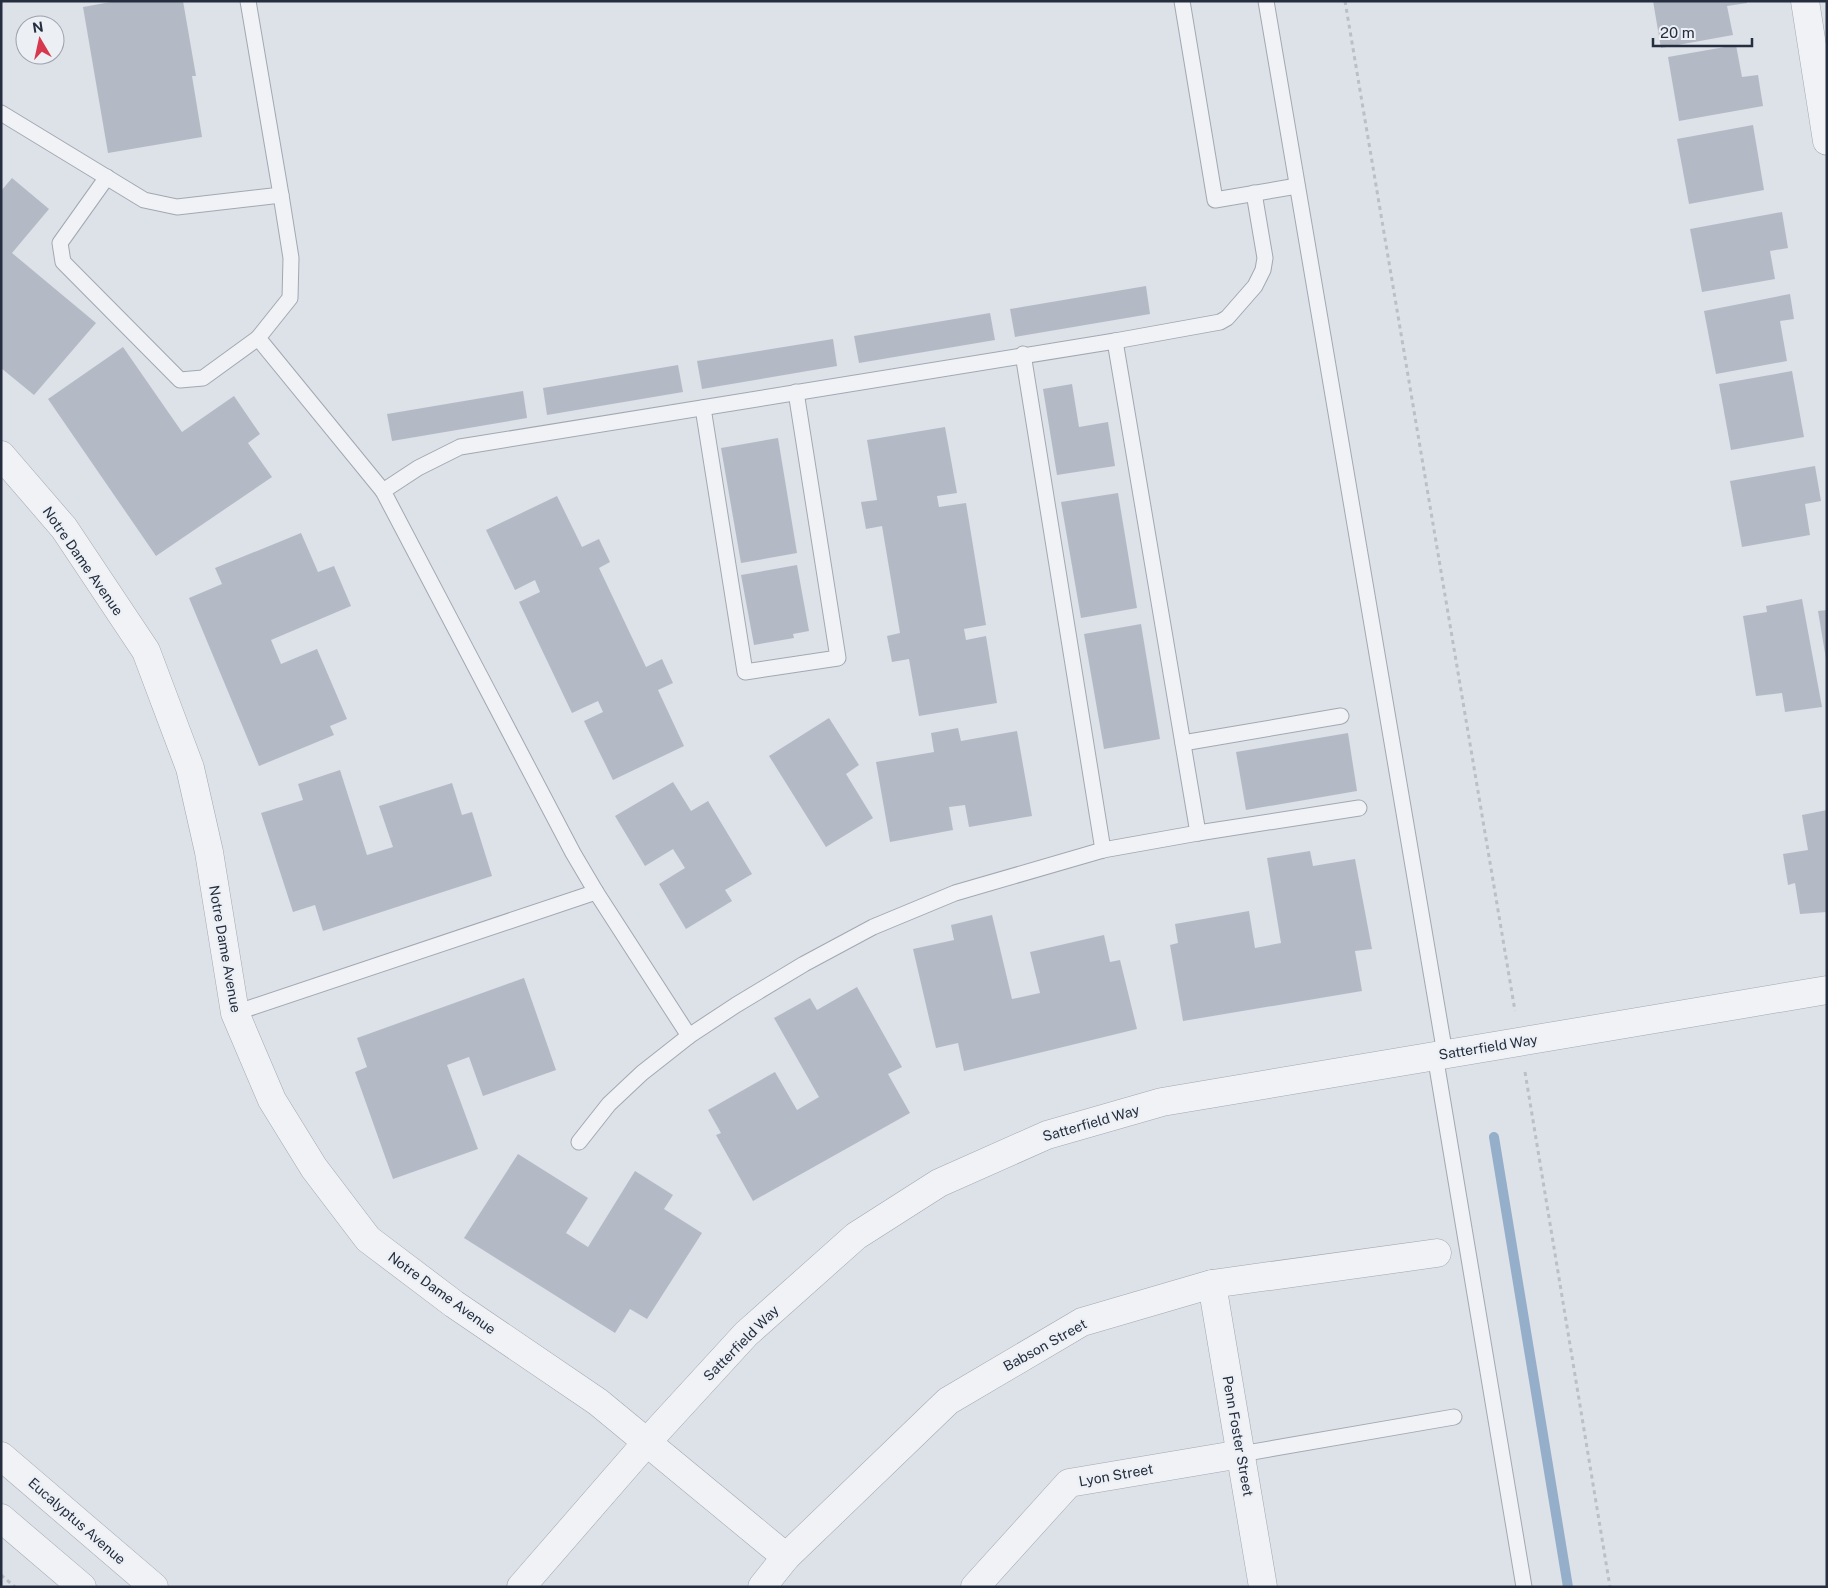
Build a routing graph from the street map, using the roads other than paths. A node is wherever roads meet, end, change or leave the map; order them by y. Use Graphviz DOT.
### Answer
graph roads {
  1 [pos="248,1"];
  2 [pos="1182,1"];
  3 [pos="1266,1"];
  4 [pos="1805,1"];
  5 [pos="1,113"];
  6 [pos="1827,142"];
  7 [pos="107,177"];
  8 [pos="1297,186"];
  9 [pos="1254,193"];
  10 [pos="281,195"];
  11 [pos="258,338"];
  12 [pos="1115,341"];
  13 [pos="1023,354"];
  14 [pos="796,392"];
  15 [pos="703,408"];
  16 [pos="1,455"];
  17 [pos="383,491"];
  18 [pos="1341,716"];
  19 [pos="1183,743"];
  20 [pos="1359,808"];
  21 [pos="1198,833"];
  22 [pos="1103,850"];
  23 [pos="596,892"];
  24 [pos="1827,990"];
  25 [pos="235,1014"];
  26 [pos="689,1036"];
  27 [pos="1440,1055"];
  28 [pos="579,1142"];
  29 [pos="1437,1253"];
  30 [pos="1212,1284"];
  31 [pos="1454,1417"];
  32 [pos="647,1442"];
  33 [pos="1241,1454"];
  34 [pos="1,1456"];
  35 [pos="1,1518"];
  36 [pos="786,1557"];
  37 [pos="82,1587"];
  38 [pos="154,1587"];
  39 [pos="521,1587"];
  40 [pos="762,1587"];
  41 [pos="975,1587"];
  42 [pos="1263,1587"];
  43 [pos="1524,1587"];
  1 -- 10 [label="lane"];
  2 -- 9 [label="lane"];
  3 -- 8 [label="lane"];
  4 -- 6 [label="street"];
  5 -- 7 [label="lane"];
  7 -- 10 [label="lane"];
  7 -- 11 [label="lane"];
  8 -- 9 [label="lane"];
  8 -- 27 [label="lane"];
  9 -- 12 [label="lane"];
  10 -- 11 [label="lane"];
  11 -- 17 [label="lane"];
  12 -- 13 [label="lane"];
  12 -- 19 [label="lane"];
  13 -- 14 [label="lane"];
  13 -- 22 [label="lane"];
  14 -- 15 [label="lane"];
  14 -- 15 [label="lane"];
  15 -- 17 [label="lane"];
  16 -- 25 [label="street, Notre Dame Avenue"];
  17 -- 23 [label="lane"];
  18 -- 19 [label="lane"];
  19 -- 21 [label="lane"];
  20 -- 21 [label="lane"];
  21 -- 22 [label="lane"];
  22 -- 26 [label="lane"];
  23 -- 25 [label="lane"];
  23 -- 26 [label="lane"];
  24 -- 27 [label="street, Satterfield Way"];
  25 -- 32 [label="street, Notre Dame Avenue"];
  26 -- 28 [label="lane"];
  27 -- 32 [label="street, Satterfield Way"];
  27 -- 43 [label="lane"];
  29 -- 30 [label="street, Babson Street"];
  30 -- 33 [label="street, Penn Foster Street"];
  30 -- 36 [label="street, Babson Street"];
  31 -- 33 [label="lane"];
  32 -- 36 [label="street, Notre Dame Avenue"];
  32 -- 39 [label="street, Satterfield Way"];
  33 -- 41 [label="street, Lyon Street"];
  33 -- 42 [label="street, Penn Foster Street"];
  34 -- 38 [label="street, Eucalyptus Avenue"];
  35 -- 37 [label="street"];
  36 -- 40 [label="street, Babson Street"];
}
